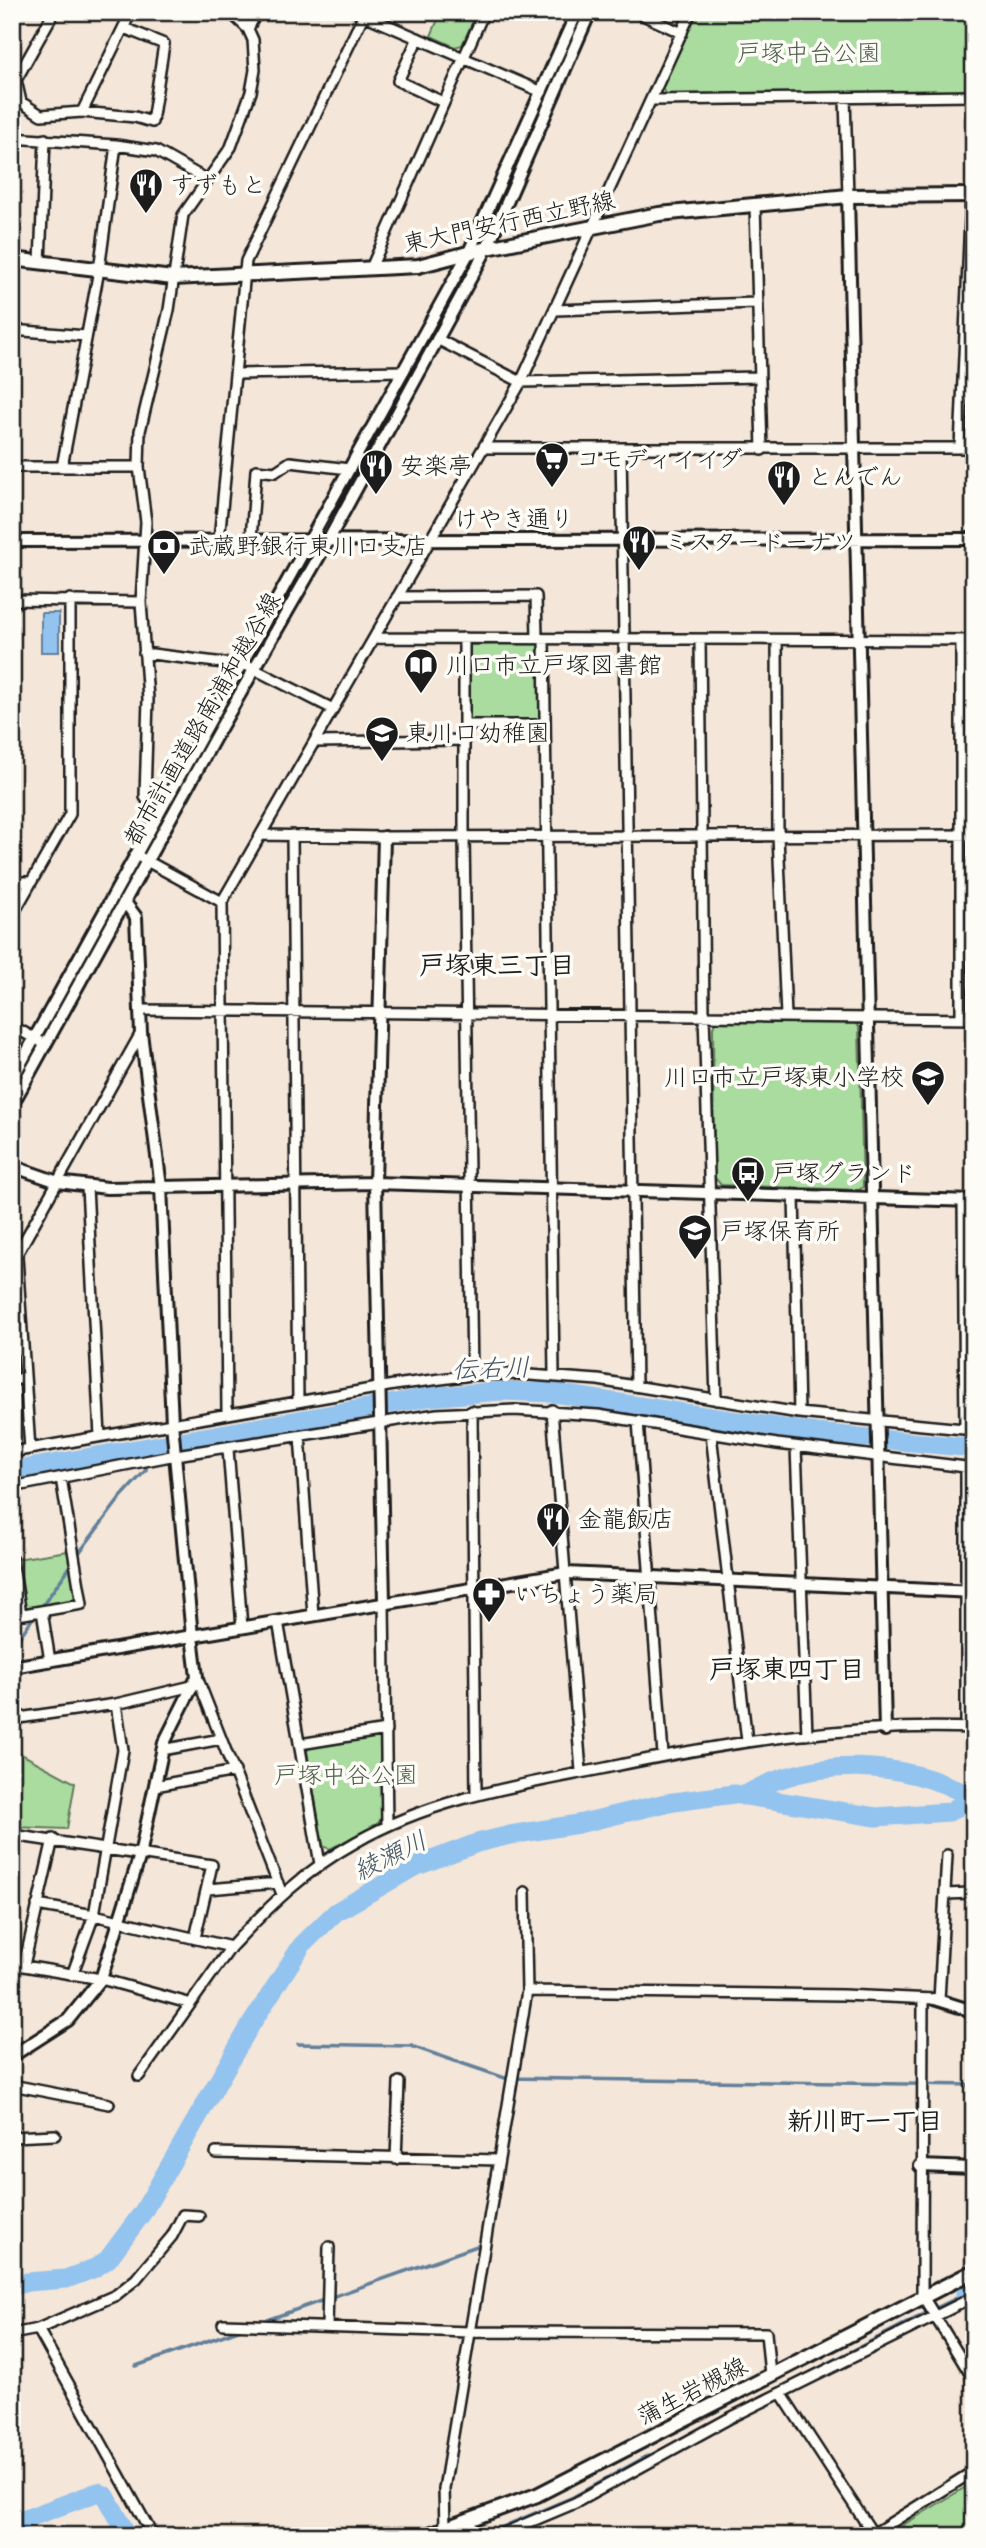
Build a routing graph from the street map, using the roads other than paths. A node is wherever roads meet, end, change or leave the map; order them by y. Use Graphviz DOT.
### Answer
graph roads {
  1 [pos="54,12"];
  2 [pos="115,12"];
  3 [pos="230,12"];
  4 [pos="257,12"];
  5 [pos="484,12"];
  6 [pos="577,12"];
  7 [pos="590,12"];
  8 [pos="636,12"];
  9 [pos="691,12"];
  10 [pos="362,13"];
  11 [pos="127,20"];
  12 [pos="248,29"];
  13 [pos="682,33"];
  14 [pos="418,38"];
  15 [pos="464,57"];
  16 [pos="542,92"];
  17 [pos="974,96"];
  18 [pos="845,98"];
  19 [pos="652,100"];
  20 [pos="443,102"];
  21 [pos="82,112"];
  22 [pos="12,138"];
  23 [pos="45,139"];
  24 [pos="116,145"];
  25 [pos="207,180"];
  26 [pos="972,195"];
  27 [pos="848,196"];
  28 [pos="755,205"];
  29 [pos="596,224"];
  30 [pos="487,248"];
  31 [pos="468,254"];
  32 [pos="12,259"];
  33 [pos="40,263"];
  34 [pos="371,268"];
  35 [pos="99,270"];
  36 [pos="244,273"];
  37 [pos="173,278"];
  38 [pos="756,303"];
  39 [pos="555,310"];
  40 [pos="12,330"];
  41 [pos="86,336"];
  42 [pos="437,339"];
  43 [pos="969,353"];
  44 [pos="404,371"];
  45 [pos="236,374"];
  46 [pos="758,377"];
  47 [pos="521,382"];
  48 [pos="484,448"];
  49 [pos="960,448"];
  50 [pos="974,448"];
  51 [pos="621,449"];
  52 [pos="854,449"];
  53 [pos="762,450"];
  54 [pos="12,467"];
  55 [pos="62,467"];
  56 [pos="139,467"];
  57 [pos="349,469"];
  58 [pos="329,539"];
  59 [pos="144,540"];
  60 [pos="219,540"];
  61 [pos="251,540"];
  62 [pos="309,540"];
  63 [pos="430,540"];
  64 [pos="624,540"];
  65 [pos="857,540"];
  66 [pos="974,540"];
  67 [pos="12,541"];
  68 [pos="397,597"];
  69 [pos="71,599"];
  70 [pos="12,600"];
  71 [pos="141,602"];
  72 [pos="374,638"];
  73 [pos="464,638"];
  74 [pos="540,639"];
  75 [pos="625,639"];
  76 [pos="700,640"];
  77 [pos="777,640"];
  78 [pos="859,640"];
  79 [pos="961,640"];
  80 [pos="974,640"];
  81 [pos="144,653"];
  82 [pos="240,665"];
  83 [pos="255,668"];
  84 [pos="333,709"];
  85 [pos="464,724"];
  86 [pos="545,725"];
  87 [pos="464,740"];
  88 [pos="314,742"];
  89 [pos="158,816"];
  90 [pos="261,835"];
  91 [pos="292,835"];
  92 [pos="864,835"];
  93 [pos="961,835"];
  94 [pos="974,835"];
  95 [pos="627,836"];
  96 [pos="703,836"];
  97 [pos="778,836"];
  98 [pos="464,837"];
  99 [pos="546,837"];
  100 [pos="384,838"];
  101 [pos="141,858"];
  102 [pos="12,882"];
  103 [pos="32,882"];
  104 [pos="124,901"];
  105 [pos="222,902"];
  106 [pos="12,916"];
  107 [pos="961,935"];
  108 [pos="974,935"];
  109 [pos="140,1010"];
  110 [pos="223,1012"];
  111 [pos="294,1012"];
  112 [pos="466,1012"];
  113 [pos="377,1013"];
  114 [pos="551,1013"];
  115 [pos="631,1014"];
  116 [pos="704,1015"];
  117 [pos="786,1016"];
  118 [pos="868,1017"];
  119 [pos="961,1019"];
  120 [pos="974,1019"];
  121 [pos="12,1026"];
  122 [pos="141,1033"];
  123 [pos="34,1038"];
  124 [pos="45,1045"];
  125 [pos="12,1079"];
  126 [pos="12,1105"];
  127 [pos="12,1166"];
  128 [pos="58,1182"];
  129 [pos="375,1183"];
  130 [pos="296,1184"];
  131 [pos="469,1185"];
  132 [pos="224,1186"];
  133 [pos="87,1187"];
  134 [pos="161,1187"];
  135 [pos="552,1188"];
  136 [pos="634,1191"];
  137 [pos="711,1193"];
  138 [pos="794,1196"];
  139 [pos="872,1198"];
  140 [pos="968,1201"];
  141 [pos="15,1259"];
  142 [pos="969,1339"];
  143 [pos="472,1375"];
  144 [pos="554,1375"];
  145 [pos="25,1378"];
  146 [pos="12,1380"];
  147 [pos="636,1385"];
  148 [pos="378,1391"];
  149 [pos="716,1400"];
  150 [pos="298,1401"];
  151 [pos="552,1410"];
  152 [pos="472,1411"];
  153 [pos="227,1412"];
  154 [pos="799,1413"];
  155 [pos="379,1420"];
  156 [pos="638,1421"];
  157 [pos="172,1423"];
  158 [pos="878,1427"];
  159 [pos="969,1430"];
  160 [pos="711,1434"];
  161 [pos="100,1436"];
  162 [pos="300,1436"];
  163 [pos="796,1447"];
  164 [pos="30,1449"];
  165 [pos="228,1449"];
  166 [pos="12,1452"];
  167 [pos="879,1453"];
  168 [pos="176,1455"];
  169 [pos="970,1468"];
  170 [pos="61,1478"];
  171 [pos="12,1487"];
  172 [pos="12,1560"];
  173 [pos="566,1573"];
  174 [pos="649,1576"];
  175 [pos="728,1580"];
  176 [pos="803,1584"];
  177 [pos="474,1586"];
  178 [pos="881,1587"];
  179 [pos="969,1592"];
  180 [pos="384,1602"];
  181 [pos="42,1611"];
  182 [pos="17,1615"];
  183 [pos="313,1615"];
  184 [pos="278,1621"];
  185 [pos="242,1627"];
  186 [pos="192,1636"];
  187 [pos="50,1661"];
  188 [pos="12,1667"];
  189 [pos="194,1681"];
  190 [pos="116,1704"];
  191 [pos="12,1719"];
  192 [pos="970,1728"];
  193 [pos="386,1730"];
  194 [pos="885,1730"];
  195 [pos="807,1735"];
  196 [pos="221,1739"];
  197 [pos="747,1741"];
  198 [pos="300,1744"];
  199 [pos="162,1750"];
  200 [pos="663,1755"];
  201 [pos="235,1771"];
  202 [pos="581,1771"];
  203 [pos="155,1786"];
  204 [pos="476,1793"];
  205 [pos="387,1826"];
  206 [pos="12,1835"];
  207 [pos="53,1839"];
  208 [pos="105,1847"];
  209 [pos="140,1855"];
  210 [pos="947,1855"];
  211 [pos="974,1863"];
  212 [pos="320,1864"];
  213 [pos="278,1883"];
  214 [pos="208,1889"];
  215 [pos="525,1892"];
  216 [pos="282,1894"];
  217 [pos="946,1894"];
  218 [pos="37,1905"];
  219 [pos="94,1914"];
  220 [pos="120,1921"];
  221 [pos="195,1938"];
  222 [pos="231,1947"];
  223 [pos="12,1964"];
  224 [pos="24,1965"];
  225 [pos="72,1975"];
  226 [pos="101,1979"];
  227 [pos="527,1991"];
  228 [pos="932,1999"];
  229 [pos="188,2003"];
  230 [pos="974,2015"];
  231 [pos="12,2056"];
  232 [pos="139,2076"];
  233 [pos="399,2082"];
  234 [pos="12,2085"];
  235 [pos="109,2104"];
  236 [pos="55,2135"];
  237 [pos="12,2137"];
  238 [pos="216,2153"];
  239 [pos="396,2158"];
  240 [pos="498,2160"];
  241 [pos="920,2166"];
  242 [pos="974,2168"];
  243 [pos="199,2216"];
  244 [pos="329,2247"];
  245 [pos="974,2271"];
  246 [pos="922,2295"];
  247 [pos="974,2297"];
  248 [pos="934,2316"];
  249 [pos="223,2324"];
  250 [pos="327,2328"];
  251 [pos="38,2329"];
  252 [pos="470,2332"];
  253 [pos="12,2334"];
  254 [pos="770,2375"];
  255 [pos="974,2380"];
  256 [pos="781,2393"];
  257 [pos="974,2471"];
  258 [pos="469,2520"];
  259 [pos="445,2527"];
  260 [pos="871,2535"];
  261 [pos="153,2536"];
  262 [pos="424,2536"];
  263 [pos="475,2536"];
  264 [pos="497,2536"];
  1 -- 21 [label="street"];
  2 -- 11 [label="street"];
  3 -- 12 [label="street"];
  4 -- 12 [label="street"];
  5 -- 15 [label="street"];
  6 -- 16 [label="street, 都市計画道路南浦和越谷線"];
  7 -- 30 [label="street, 都市計画道路南浦和越谷線"];
  8 -- 13 [label="street"];
  9 -- 13 [label="street"];
  10 -- 14 [label="street"];
  10 -- 36 [label="street"];
  11 -- 21 [label="street"];
  11 -- 21 [label="street"];
  12 -- 25 [label="street"];
  13 -- 19 [label="street"];
  14 -- 15 [label="street"];
  14 -- 20 [label="street"];
  15 -- 16 [label="street"];
  15 -- 20 [label="street"];
  16 -- 31 [label="street, 都市計画道路南浦和越谷線"];
  17 -- 18 [label="street"];
  18 -- 19 [label="street"];
  18 -- 27 [label="street"];
  19 -- 29 [label="street"];
  20 -- 34 [label="street"];
  22 -- 23 [label="street"];
  23 -- 24 [label="street"];
  23 -- 33 [label="street"];
  24 -- 25 [label="street"];
  24 -- 35 [label="street"];
  25 -- 37 [label="street"];
  26 -- 27 [label="main road, 東大門安行西立野線"];
  26 -- 43 [label="street"];
  27 -- 28 [label="main road, 東大門安行西立野線"];
  27 -- 52 [label="street"];
  28 -- 29 [label="main road, 東大門安行西立野線"];
  28 -- 38 [label="street"];
  29 -- 30 [label="main road, 東大門安行西立野線"];
  29 -- 39 [label="street"];
  30 -- 31 [label="main road, 東大門安行西立野線"];
  30 -- 42 [label="street, 都市計画道路南浦和越谷線"];
  31 -- 34 [label="main road, 東大門安行西立野線"];
  31 -- 44 [label="street, 都市計画道路南浦和越谷線"];
  32 -- 33 [label="main road, 東大門安行西立野線"];
  33 -- 35 [label="main road, 東大門安行西立野線"];
  34 -- 36 [label="main road, 東大門安行西立野線"];
  35 -- 37 [label="main road, 東大門安行西立野線"];
  35 -- 41 [label="street"];
  36 -- 37 [label="main road, 東大門安行西立野線"];
  36 -- 45 [label="street"];
  37 -- 56 [label="street"];
  38 -- 39 [label="street"];
  38 -- 46 [label="street"];
  39 -- 47 [label="street"];
  40 -- 41 [label="street"];
  41 -- 55 [label="street"];
  42 -- 47 [label="street"];
  42 -- 58 [label="street, 都市計画道路南浦和越谷線"];
  43 -- 49 [label="street"];
  44 -- 45 [label="street"];
  44 -- 57 [label="street, 都市計画道路南浦和越谷線"];
  45 -- 60 [label="street"];
  46 -- 47 [label="street"];
  46 -- 53 [label="street"];
  47 -- 48 [label="street"];
  48 -- 51 [label="street"];
  48 -- 63 [label="street"];
  49 -- 50 [label="street"];
  49 -- 52 [label="street"];
  51 -- 53 [label="street"];
  51 -- 64 [label="street"];
  52 -- 53 [label="street"];
  52 -- 65 [label="street"];
  54 -- 55 [label="street"];
  55 -- 56 [label="street"];
  56 -- 59 [label="street"];
  57 -- 61 [label="street"];
  57 -- 62 [label="street, 都市計画道路南浦和越谷線"];
  58 -- 62 [label="street, けやき通り"];
  58 -- 63 [label="street, けやき通り"];
  58 -- 83 [label="street, 都市計画道路南浦和越谷線"];
  59 -- 60 [label="street, けやき通り"];
  59 -- 67 [label="street, けやき通り"];
  59 -- 71 [label="street"];
  60 -- 61 [label="street, けやき通り"];
  61 -- 62 [label="street, けやき通り"];
  62 -- 82 [label="street, 都市計画道路南浦和越谷線"];
  63 -- 64 [label="street, けやき通り"];
  63 -- 68 [label="street"];
  64 -- 65 [label="street, けやき通り"];
  64 -- 75 [label="street"];
  65 -- 66 [label="street, けやき通り"];
  65 -- 78 [label="street"];
  68 -- 72 [label="street"];
  68 -- 74 [label="street"];
  69 -- 70 [label="street"];
  69 -- 71 [label="street"];
  69 -- 103 [label="street"];
  71 -- 81 [label="street"];
  72 -- 73 [label="street"];
  72 -- 84 [label="street"];
  73 -- 74 [label="street"];
  73 -- 85 [label="street"];
  74 -- 75 [label="street"];
  74 -- 86 [label="street"];
  75 -- 76 [label="street"];
  75 -- 95 [label="street"];
  76 -- 77 [label="street"];
  76 -- 96 [label="street"];
  77 -- 78 [label="street"];
  77 -- 97 [label="street"];
  78 -- 79 [label="street"];
  78 -- 92 [label="street"];
  79 -- 80 [label="street"];
  79 -- 93 [label="street"];
  81 -- 82 [label="street"];
  81 -- 89 [label="street"];
  82 -- 83 [label="street"];
  82 -- 89 [label="street, 都市計画道路南浦和越谷線"];
  83 -- 84 [label="street"];
  83 -- 101 [label="street, 都市計画道路南浦和越谷線"];
  84 -- 88 [label="street"];
  85 -- 86 [label="street"];
  85 -- 87 [label="street"];
  86 -- 99 [label="street"];
  87 -- 88 [label="street"];
  87 -- 98 [label="street"];
  88 -- 90 [label="street"];
  89 -- 101 [label="street, 都市計画道路南浦和越谷線"];
  90 -- 91 [label="street"];
  90 -- 105 [label="street"];
  91 -- 100 [label="street"];
  91 -- 111 [label="street"];
  92 -- 93 [label="street"];
  92 -- 97 [label="street"];
  92 -- 118 [label="street"];
  93 -- 94 [label="street"];
  93 -- 107 [label="street"];
  95 -- 96 [label="street"];
  95 -- 99 [label="street"];
  95 -- 115 [label="street"];
  96 -- 97 [label="street"];
  96 -- 116 [label="street"];
  97 -- 117 [label="street"];
  98 -- 99 [label="street"];
  98 -- 100 [label="street"];
  98 -- 112 [label="street"];
  99 -- 114 [label="street"];
  100 -- 113 [label="street"];
  101 -- 104 [label="street, 都市計画道路南浦和越谷線"];
  101 -- 105 [label="street"];
  101 -- 123 [label="street, 都市計画道路南浦和越谷線"];
  102 -- 103 [label="street"];
  103 -- 106 [label="street"];
  104 -- 109 [label="street"];
  104 -- 124 [label="street, 都市計画道路南浦和越谷線"];
  105 -- 110 [label="street"];
  107 -- 108 [label="street"];
  107 -- 119 [label="street"];
  109 -- 110 [label="street"];
  109 -- 122 [label="street"];
  110 -- 111 [label="street"];
  110 -- 132 [label="street"];
  111 -- 113 [label="street"];
  111 -- 130 [label="street"];
  112 -- 113 [label="street"];
  112 -- 114 [label="street"];
  112 -- 131 [label="street"];
  113 -- 129 [label="street"];
  114 -- 115 [label="street"];
  114 -- 135 [label="street"];
  115 -- 116 [label="street"];
  115 -- 136 [label="street"];
  116 -- 117 [label="street"];
  116 -- 137 [label="street"];
  117 -- 118 [label="street"];
  118 -- 119 [label="street"];
  118 -- 139 [label="street"];
  119 -- 120 [label="street"];
  121 -- 123 [label="street"];
  122 -- 128 [label="street"];
  122 -- 134 [label="street"];
  123 -- 124 [label="street"];
  123 -- 125 [label="street, 都市計画道路南浦和越谷線"];
  124 -- 126 [label="street, 都市計画道路南浦和越谷線"];
  127 -- 128 [label="street"];
  128 -- 133 [label="street"];
  128 -- 141 [label="street"];
  129 -- 130 [label="street"];
  129 -- 131 [label="street"];
  129 -- 148 [label="street"];
  130 -- 132 [label="street"];
  130 -- 150 [label="street"];
  131 -- 135 [label="street"];
  131 -- 143 [label="street"];
  132 -- 134 [label="street"];
  132 -- 153 [label="street"];
  133 -- 134 [label="street"];
  133 -- 161 [label="street"];
  134 -- 157 [label="street"];
  135 -- 136 [label="street"];
  135 -- 144 [label="street"];
  136 -- 137 [label="street"];
  136 -- 147 [label="street"];
  137 -- 138 [label="street"];
  137 -- 149 [label="street"];
  138 -- 139 [label="street"];
  138 -- 154 [label="street"];
  139 -- 140 [label="street"];
  139 -- 158 [label="street"];
  140 -- 142 [label="street"];
  141 -- 145 [label="street"];
  142 -- 159 [label="street"];
  143 -- 144 [label="street"];
  143 -- 148 [label="street"];
  144 -- 147 [label="street"];
  145 -- 146 [label="street"];
  145 -- 164 [label="street"];
  147 -- 149 [label="street"];
  148 -- 150 [label="street"];
  148 -- 155 [label="street"];
  149 -- 154 [label="street"];
  150 -- 153 [label="street"];
  151 -- 152 [label="street"];
  151 -- 156 [label="street"];
  151 -- 173 [label="street"];
  152 -- 155 [label="street"];
  152 -- 177 [label="street"];
  153 -- 157 [label="street"];
  154 -- 158 [label="street"];
  155 -- 162 [label="street"];
  155 -- 180 [label="street"];
  156 -- 160 [label="street"];
  156 -- 174 [label="street"];
  157 -- 161 [label="street"];
  157 -- 168 [label="street"];
  158 -- 159 [label="street"];
  158 -- 167 [label="street"];
  160 -- 163 [label="street"];
  160 -- 175 [label="street"];
  161 -- 164 [label="street"];
  162 -- 165 [label="street"];
  162 -- 183 [label="street"];
  163 -- 167 [label="street"];
  163 -- 176 [label="street"];
  164 -- 166 [label="street"];
  165 -- 168 [label="street"];
  165 -- 185 [label="street"];
  167 -- 169 [label="street"];
  167 -- 178 [label="street"];
  168 -- 170 [label="street"];
  168 -- 186 [label="street"];
  169 -- 179 [label="street"];
  170 -- 171 [label="street"];
  170 -- 181 [label="street"];
  172 -- 182 [label="street"];
  173 -- 174 [label="street"];
  173 -- 177 [label="street"];
  173 -- 202 [label="street"];
  174 -- 175 [label="street"];
  174 -- 200 [label="street"];
  175 -- 176 [label="street"];
  175 -- 197 [label="street"];
  176 -- 178 [label="street"];
  176 -- 195 [label="street"];
  177 -- 180 [label="street"];
  177 -- 204 [label="street"];
  178 -- 179 [label="street"];
  178 -- 194 [label="street"];
  179 -- 192 [label="street"];
  180 -- 183 [label="street"];
  180 -- 193 [label="street"];
  181 -- 182 [label="street"];
  181 -- 187 [label="street"];
  183 -- 184 [label="street"];
  184 -- 185 [label="street"];
  184 -- 198 [label="street"];
  185 -- 186 [label="street"];
  186 -- 187 [label="street"];
  186 -- 189 [label="street"];
  187 -- 188 [label="street"];
  189 -- 190 [label="street"];
  189 -- 196 [label="street"];
  189 -- 199 [label="street"];
  190 -- 191 [label="street"];
  190 -- 208 [label="street"];
  192 -- 194 [label="street"];
  193 -- 198 [label="street"];
  193 -- 205 [label="street"];
  194 -- 195 [label="street"];
  195 -- 197 [label="street"];
  196 -- 199 [label="street"];
  196 -- 201 [label="street"];
  197 -- 200 [label="street"];
  198 -- 212 [label="street"];
  199 -- 203 [label="street"];
  200 -- 202 [label="street"];
  201 -- 203 [label="street"];
  201 -- 213 [label="street"];
  202 -- 204 [label="street"];
  203 -- 209 [label="street"];
  204 -- 205 [label="street"];
  205 -- 212 [label="street"];
  206 -- 207 [label="street"];
  207 -- 208 [label="street"];
  207 -- 218 [label="street"];
  208 -- 209 [label="street"];
  208 -- 219 [label="street"];
  209 -- 214 [label="street"];
  209 -- 220 [label="street"];
  210 -- 217 [label="street"];
  211 -- 217 [label="street"];
  212 -- 216 [label="street"];
  213 -- 214 [label="street"];
  213 -- 216 [label="street"];
  214 -- 221 [label="street"];
  215 -- 227 [label="street"];
  216 -- 222 [label="street"];
  217 -- 228 [label="street"];
  218 -- 219 [label="street"];
  218 -- 224 [label="street"];
  219 -- 220 [label="street"];
  219 -- 225 [label="street"];
  220 -- 221 [label="street"];
  220 -- 226 [label="street"];
  221 -- 222 [label="street"];
  222 -- 229 [label="street"];
  223 -- 224 [label="street"];
  224 -- 225 [label="street"];
  225 -- 226 [label="street"];
  226 -- 229 [label="street"];
  226 -- 231 [label="street"];
  227 -- 228 [label="street"];
  227 -- 240 [label="street"];
  228 -- 230 [label="street"];
  228 -- 241 [label="street"];
  229 -- 232 [label="street"];
  233 -- 239 [label="street"];
  234 -- 235 [label="street"];
  236 -- 237 [label="street"];
  238 -- 239 [label="street"];
  239 -- 240 [label="street"];
  240 -- 252 [label="street"];
  241 -- 242 [label="street"];
  241 -- 246 [label="street"];
  243 -- 251 [label="street"];
  244 -- 250 [label="street"];
  245 -- 246 [label="main road, 蒲生岩槻線"];
  246 -- 248 [label="street"];
  246 -- 254 [label="main road, 蒲生岩槻線"];
  247 -- 248 [label="street"];
  248 -- 255 [label="street"];
  248 -- 256 [label="street"];
  249 -- 250 [label="street"];
  250 -- 252 [label="street"];
  251 -- 253 [label="street"];
  251 -- 261 [label="street"];
  252 -- 254 [label="street"];
  252 -- 259 [label="street"];
  254 -- 258 [label="main road, 蒲生岩槻線"];
  256 -- 260 [label="street"];
  256 -- 264 [label="street"];
  257 -- 260 [label="street"];
  258 -- 259 [label="main road, 蒲生岩槻線"];
  258 -- 263 [label="street"];
  259 -- 262 [label="main road, 蒲生岩槻線"];
}
